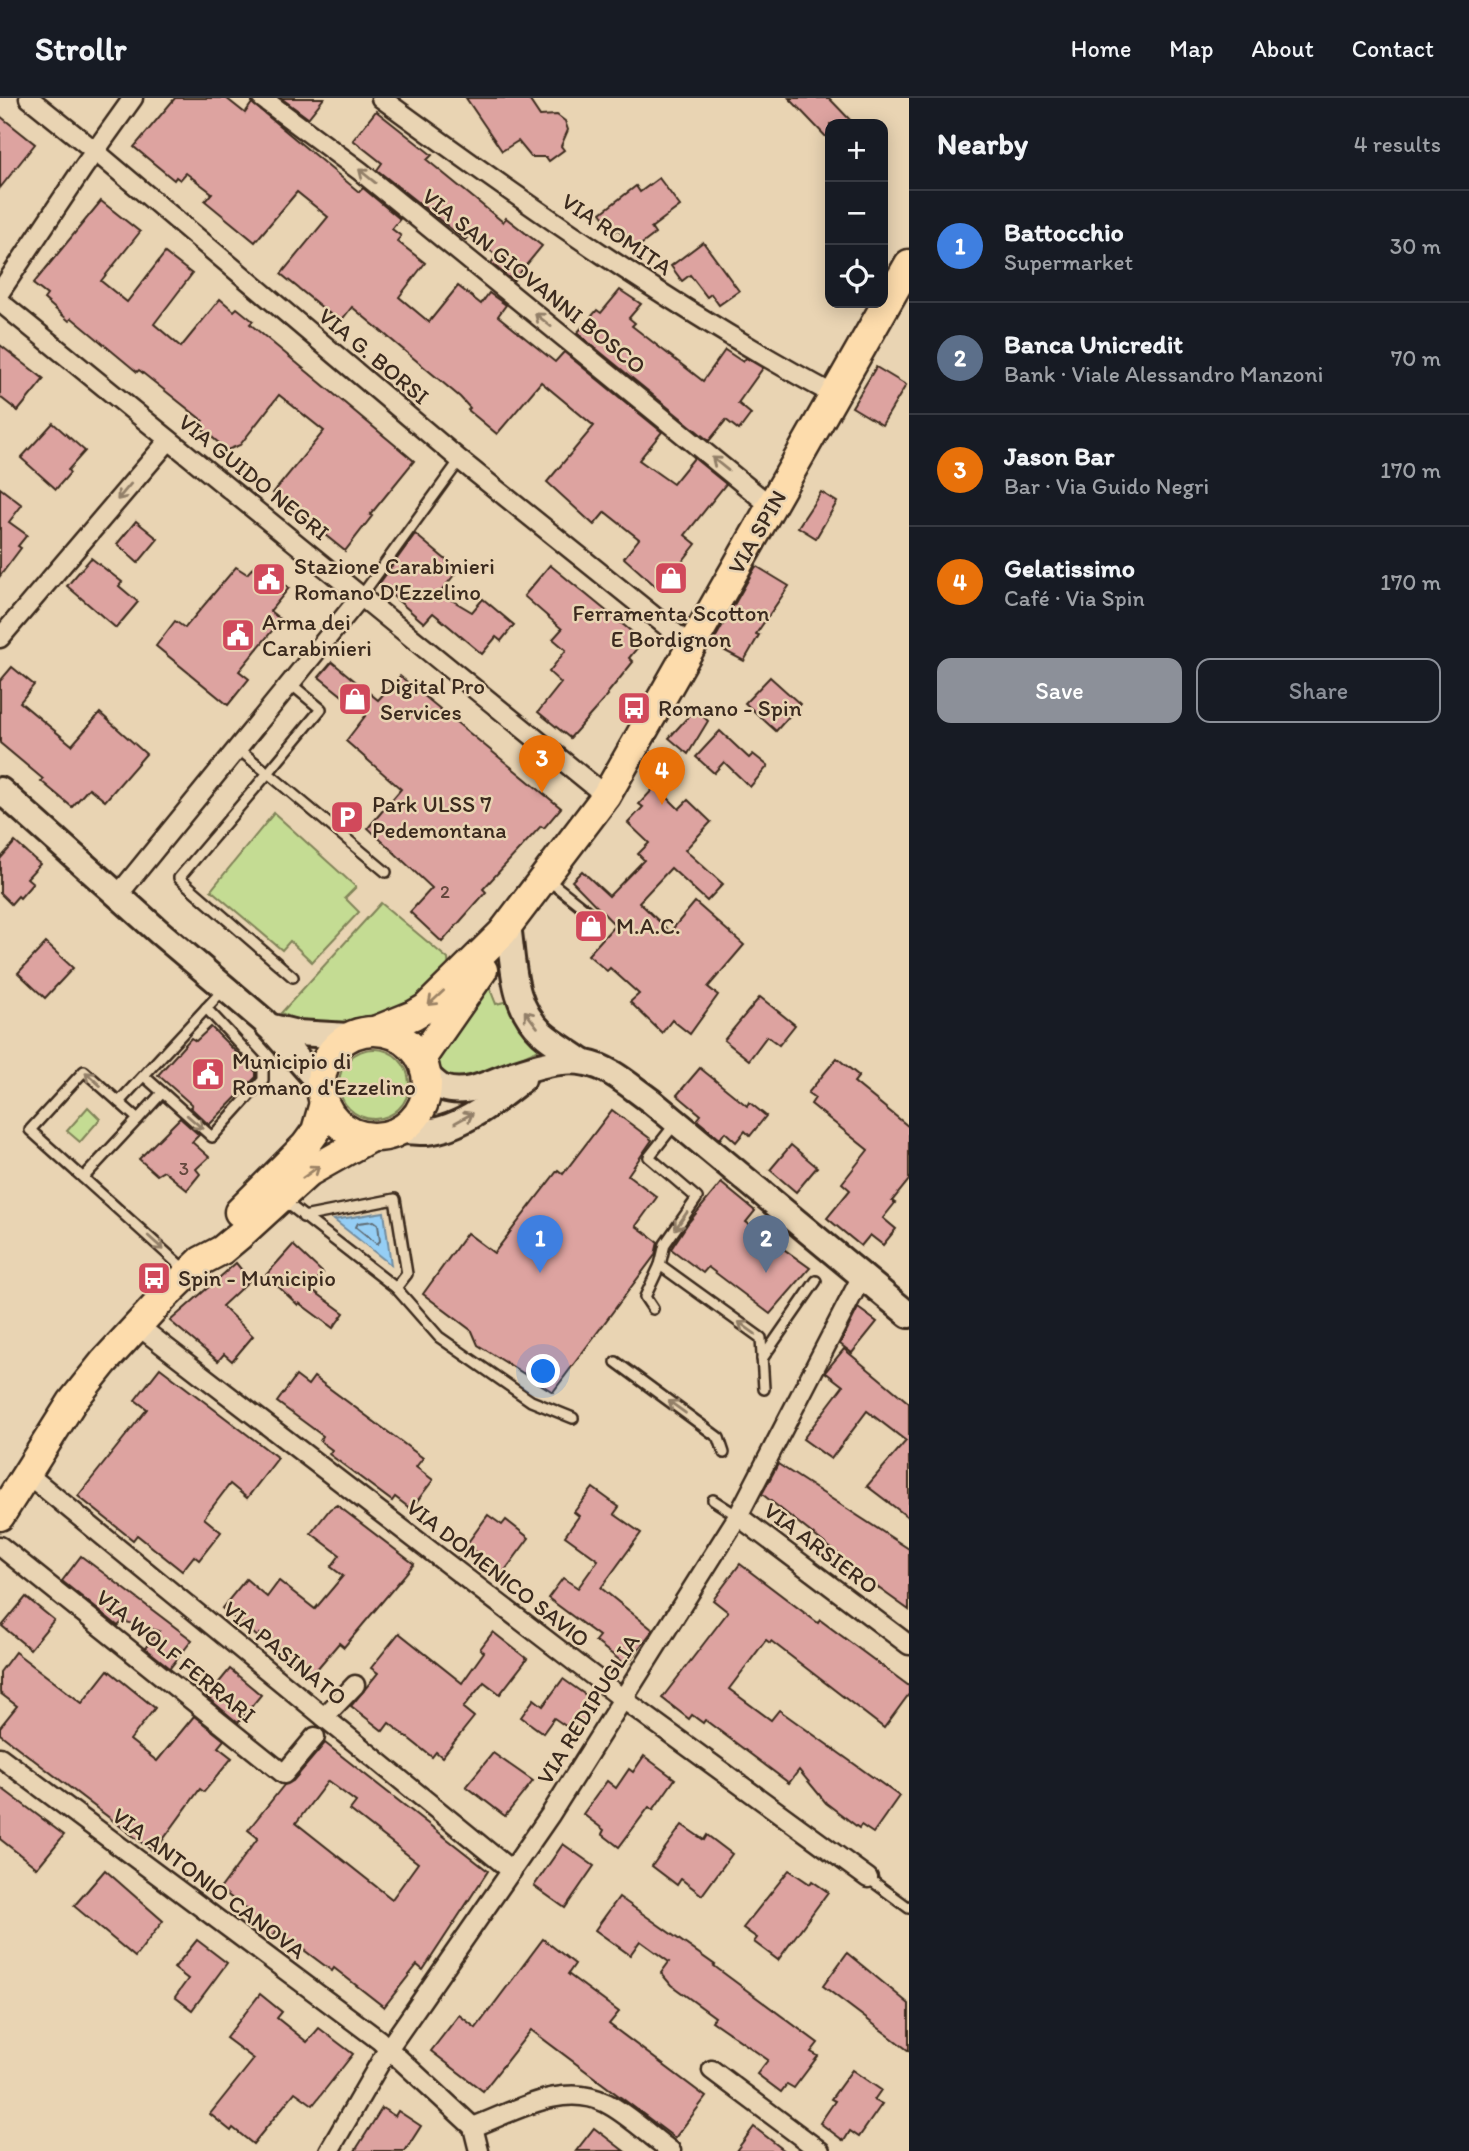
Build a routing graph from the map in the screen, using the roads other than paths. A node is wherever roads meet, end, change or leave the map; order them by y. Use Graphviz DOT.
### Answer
graph roads {
  1 [pos="29,98"];
  2 [pos="133,98"];
  3 [pos="262,98"];
  4 [pos="381,98"];
  5 [pos="95,151"];
  6 [pos="909,264"];
  7 [pos="0,292"];
  8 [pos="0,302"];
  9 [pos="836,396"];
  10 [pos="169,440"];
  11 [pos="460,460"];
  12 [pos="772,507"];
  13 [pos="362,595"];
  14 [pos="0,638"];
  15 [pos="691,646"];
  16 [pos="290,684"];
  17 [pos="238,749"];
  18 [pos="268,773"];
  19 [pos="0,790"];
  20 [pos="606,796"];
  21 [pos="386,872"];
  22 [pos="546,878"];
  23 [pos="118,895"];
  24 [pos="595,917"];
  25 [pos="505,929"];
  26 [pos="293,977"];
  27 [pos="225,988"];
  28 [pos="206,1008"];
  29 [pos="268,1026"];
  30 [pos="377,1030"];
  31 [pos="349,1037"];
  32 [pos="583,1062"];
  33 [pos="424,1067"];
  34 [pos="536,1068"];
  35 [pos="144,1076"];
  36 [pos="162,1093"];
  37 [pos="323,1094"];
  38 [pos="119,1102"];
  39 [pos="138,1119"];
  40 [pos="676,1123"];
  41 [pos="398,1131"];
  42 [pos="371,1137"];
  43 [pos="83,1178"];
  44 [pos="281,1198"];
  45 [pos="303,1217"];
  46 [pos="660,1265"];
  47 [pos="195,1267"];
  48 [pos="862,1276"];
  49 [pos="816,1281"];
  50 [pos="396,1288"];
  51 [pos="653,1309"];
  52 [pos="909,1315"];
  53 [pos="136,1325"];
  54 [pos="762,1359"];
  55 [pos="615,1362"];
  56 [pos="764,1389"];
  57 [pos="573,1418"];
  58 [pos="724,1452"];
  59 [pos="26,1473"];
  60 [pos="713,1500"];
  61 [pos="0,1516"];
  62 [pos="737,1516"];
  63 [pos="0,1546"];
  64 [pos="909,1645"];
  65 [pos="355,1685"];
  66 [pos="623,1699"];
  67 [pos="324,1717"];
  68 [pos="315,1737"];
  69 [pos="0,1757"];
  70 [pos="512,1871"];
  71 [pos="868,1878"];
  72 [pos="909,1908"];
  73 [pos="388,2049"];
  74 [pos="712,2070"];
  75 [pos="473,2127"];
  76 [pos="329,2151"];
  77 [pos="479,2151"];
  78 [pos="671,2151"];
  79 [pos="820,2151"];
  1 -- 5 [label="street, VIA G. BORSI"];
  2 -- 5 [label="street"];
  12 -- 3 [label="street, VIA SAN GIOVANNI BOSCO, one-way"];
  4 -- 9 [label="street, VIA ROMITA"];
  5 -- 7 [label="street"];
  5 -- 11 [label="street, VIA G. BORSI"];
  6 -- 9 [label="main road, VIA SPIN"];
  8 -- 10 [label="street, VIA GUIDO NEGRI"];
  9 -- 12 [label="main road, VIA SPIN"];
  10 -- 13 [label="street, VIA GUIDO NEGRI"];
  10 -- 14 [label="street, one-way"];
  11 -- 13 [label="lane"];
  11 -- 15 [label="street, VIA G. BORSI"];
  12 -- 15 [label="main road, VIA SPIN"];
  13 -- 16 [label="street"];
  13 -- 20 [label="street, VIA GUIDO NEGRI"];
  15 -- 20 [label="main road, VIA SPIN"];
  16 -- 17 [label="street"];
  16 -- 18 [label="lane"];
  17 -- 18 [label="lane"];
  17 -- 23 [label="street"];
  18 -- 21 [label="lane"];
  18 -- 26 [label="lane"];
  19 -- 23 [label="main road"];
  20 -- 22 [label="main road, VIA SPIN"];
  22 -- 24 [label="lane"];
  22 -- 25 [label="main road, VIA SPIN"];
  23 -- 27 [label="main road"];
  25 -- 30 [label="main road, VIA SPIN, one-way"];
  32 -- 25 [label="main road, one-way"];
  25 -- 33 [label="main road, VIA SPIN"];
  27 -- 28 [label="lane"];
  27 -- 29 [label="main road"];
  28 -- 35 [label="lane"];
  36 -- 28 [label="lane, one-way"];
  29 -- 31 [label="main road"];
  29 -- 37 [label="main road"];
  30 -- 31 [label="main road, VIA SPIN"];
  30 -- 33 [label="main road"];
  31 -- 37 [label="main road"];
  32 -- 34 [label="main road"];
  32 -- 40 [label="main road"];
  33 -- 34 [label="main road"];
  33 -- 41 [label="main road, VIA SPIN"];
  41 -- 34 [label="main road, one-way"];
  35 -- 36 [label="lane"];
  35 -- 38 [label="lane"];
  36 -- 39 [label="lane"];
  37 -- 42 [label="main road"];
  37 -- 47 [label="main road"];
  38 -- 39 [label="lane"];
  38 -- 43 [label="lane, one-way"];
  39 -- 43 [label="lane"];
  40 -- 46 [label="lane, one-way"];
  40 -- 48 [label="main road"];
  41 -- 42 [label="main road"];
  44 -- 42 [label="main road, one-way"];
  43 -- 47 [label="lane, one-way"];
  44 -- 45 [label="lane"];
  44 -- 47 [label="main road"];
  45 -- 50 [label="lane"];
  45 -- 50 [label="lane"];
  46 -- 51 [label="lane"];
  54 -- 46 [label="lane, one-way"];
  47 -- 53 [label="main road"];
  48 -- 52 [label="main road"];
  48 -- 62 [label="street, VIA REDIPUGLIA"];
  49 -- 54 [label="lane"];
  50 -- 57 [label="lane"];
  53 -- 59 [label="main road"];
  53 -- 66 [label="street, VIA DOMENICO SAVIO"];
  54 -- 56 [label="lane"];
  58 -- 55 [label="lane, one-way"];
  59 -- 61 [label="main road"];
  59 -- 67 [label="street, VIA PASINATO"];
  60 -- 62 [label="lane"];
  62 -- 64 [label="street, VIA ARSIERO"];
  62 -- 66 [label="street, VIA REDIPUGLIA"];
  63 -- 68 [label="street, VIA WOLF FERRARI"];
  65 -- 67 [label="street"];
  66 -- 70 [label="street, VIA REDIPUGLIA"];
  66 -- 71 [label="street, VIA DOMENICO SAVIO"];
  67 -- 70 [label="street, VIA PASINATO"];
  69 -- 73 [label="street, VIA ANTONIO CANOVA"];
  70 -- 73 [label="street, VIA REDIPUGLIA"];
  71 -- 72 [label="lane"];
  73 -- 75 [label="street, VIA ANTONIO CANOVA"];
  73 -- 76 [label="street, VIA REDIPUGLIA"];
  74 -- 79 [label="street"];
  75 -- 77 [label="street"];
  75 -- 78 [label="street"];
}
